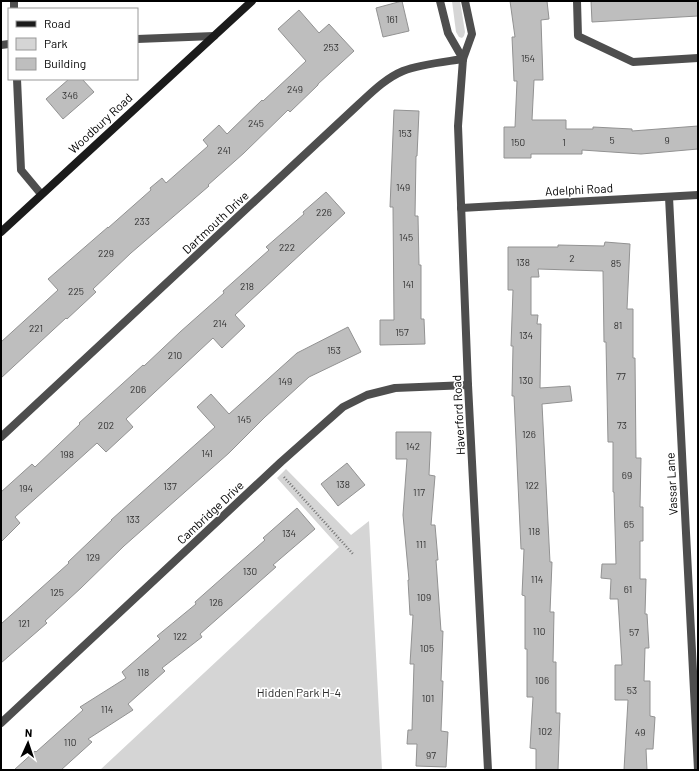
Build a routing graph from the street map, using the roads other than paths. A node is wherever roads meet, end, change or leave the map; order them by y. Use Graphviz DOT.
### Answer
graph roads {
  1 [pos="252,1"];
  2 [pos="440,1"];
  3 [pos="465,1"];
  4 [pos="577,1"];
  5 [pos="214,36"];
  6 [pos="138,39"];
  7 [pos="698,58"];
  8 [pos="463,59"];
  9 [pos="17,80"];
  10 [pos="41,194"];
  11 [pos="698,195"];
  12 [pos="669,196"];
  13 [pos="461,208"];
  14 [pos="1,232"];
  15 [pos="468,385"];
  16 [pos="1,437"];
  17 [pos="1,723"];
  18 [pos="488,770"];
  19 [pos="698,770"];
  1 -- 5 [label="main road, Woodbury Road"];
  2 -- 8 [label="street"];
  3 -- 8 [label="street, Haverford Road"];
  4 -- 7 [label="street"];
  5 -- 6 [label="street"];
  5 -- 10 [label="main road, Woodbury Road"];
  8 -- 13 [label="street, Haverford Road"];
  8 -- 16 [label="street, Dartmouth Drive"];
  9 -- 10 [label="street"];
  10 -- 14 [label="main road, Woodbury Road"];
  11 -- 12 [label="street, Adelphi Road"];
  12 -- 13 [label="street, Adelphi Road"];
  12 -- 19 [label="street, Vassar Lane"];
  13 -- 15 [label="street, Haverford Road"];
  15 -- 17 [label="street, Cambridge Drive"];
  15 -- 18 [label="street, Haverford Road"];
}
